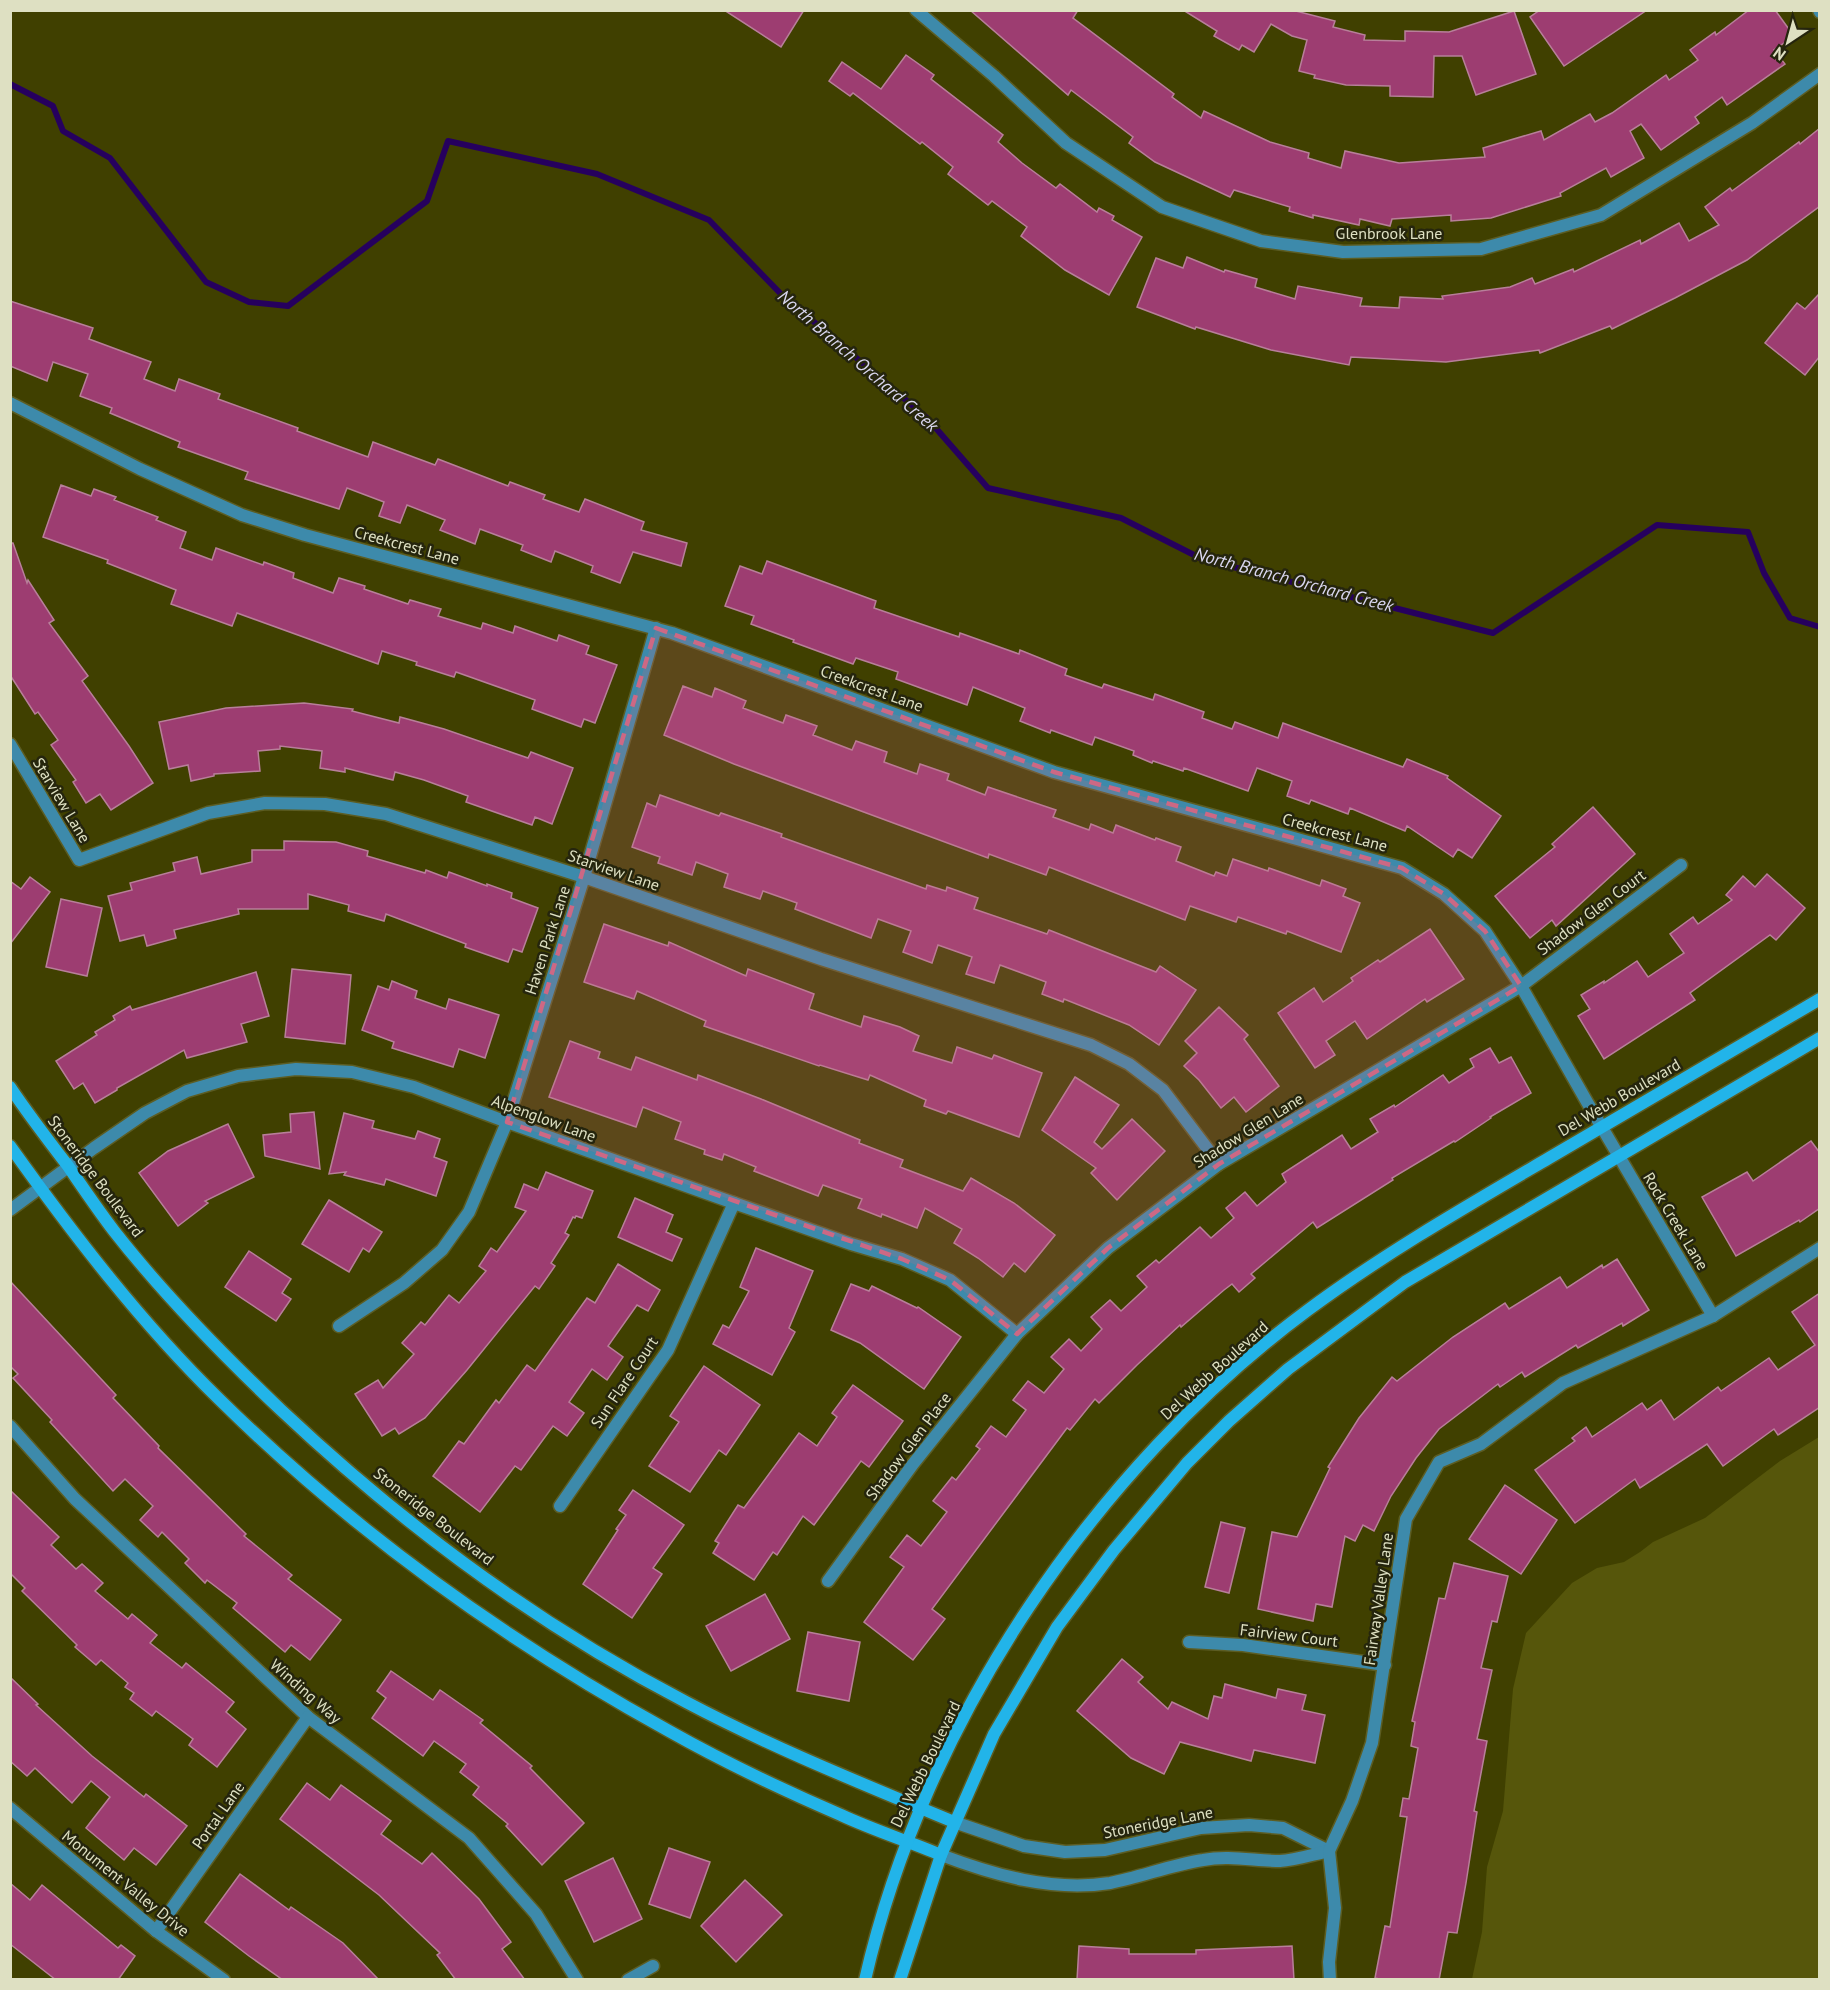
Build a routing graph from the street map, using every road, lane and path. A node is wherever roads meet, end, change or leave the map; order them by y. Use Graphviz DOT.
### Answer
graph roads {
  1 [pos="916,10"];
  2 [pos="1820,74"];
  3 [pos="10,403"];
  4 [pos="656,628"];
  5 [pos="10,744"];
  6 [pos="1681,865"];
  7 [pos="584,877"];
  8 [pos="1521,986"];
  9 [pos="1820,999"];
  10 [pos="1820,1038"];
  11 [pos="10,1087"];
  12 [pos="507,1122"];
  13 [pos="1601,1127"];
  14 [pos="1610,1142"];
  15 [pos="10,1146"];
  16 [pos="1619,1157"];
  17 [pos="1219,1164"];
  18 [pos="68,1167"];
  19 [pos="41,1187"];
  20 [pos="734,1203"];
  21 [pos="10,1210"];
  22 [pos="1820,1248"];
  23 [pos="1713,1316"];
  24 [pos="339,1326"];
  25 [pos="1017,1334"];
  26 [pos="10,1426"];
  27 [pos="560,1506"];
  28 [pos="828,1581"];
  29 [pos="1189,1642"];
  30 [pos="1385,1665"];
  31 [pos="308,1717"];
  32 [pos="10,1808"];
  33 [pos="919,1808"];
  34 [pos="954,1822"];
  35 [pos="906,1841"];
  36 [pos="1329,1851"];
  37 [pos="941,1855"];
  38 [pos="156,1931"];
  39 [pos="653,1966"];
  40 [pos="224,1980"];
  41 [pos="577,1980"];
  42 [pos="628,1980"];
  43 [pos="865,1980"];
  44 [pos="900,1980"];
  45 [pos="1330,1980"];
  1 -- 2 [label="street, Glenbrook Lane"];
  3 -- 4 [label="street, Creekcrest Lane"];
  4 -- 7 [label="street, Haven Park Lane"];
  4 -- 8 [label="street, Creekcrest Lane"];
  5 -- 7 [label="street, Starview Lane"];
  6 -- 8 [label="street, Shadow Glen Court"];
  7 -- 12 [label="street, Haven Park Lane"];
  7 -- 17 [label="street, Starview Lane"];
  8 -- 13 [label="street, Creekcrest Lane"];
  8 -- 17 [label="street, Shadow Glen Lane"];
  9 -- 13 [label="street, Del Webb Boulevard"];
  10 -- 16 [label="street"];
  11 -- 18 [label="street, Stoneridge Boulevard"];
  12 -- 18 [label="street, Alpenglow Lane"];
  12 -- 20 [label="street, Alpenglow Lane"];
  12 -- 24 [label="street, Haven Park Lane"];
  13 -- 14 [label="street, Creekcrest Lane"];
  13 -- 33 [label="street, Del Webb Boulevard"];
  14 -- 16 [label="street, Rock Creek Lane"];
  15 -- 19 [label="street"];
  16 -- 23 [label="street, Rock Creek Lane"];
  16 -- 34 [label="street"];
  17 -- 25 [label="street, Shadow Glen Lane"];
  18 -- 19 [label="street, Alpenglow Lane"];
  18 -- 33 [label="street, Stoneridge Boulevard"];
  19 -- 21 [label="street, Alpenglow Lane"];
  19 -- 35 [label="street"];
  20 -- 25 [label="street, Alpenglow Lane"];
  20 -- 27 [label="street, Sun Flare Court"];
  22 -- 23 [label="street, Fairway Valley Lane"];
  23 -- 30 [label="street, Fairway Valley Lane"];
  25 -- 28 [label="street, Shadow Glen Place"];
  26 -- 31 [label="street, Winding Way"];
  29 -- 30 [label="street, Fairview Court"];
  30 -- 36 [label="street, Fairway Valley Lane"];
  31 -- 38 [label="street, Portal Lane"];
  31 -- 41 [label="street, Winding Way"];
  32 -- 38 [label="street, Monument Valley Drive"];
  33 -- 34 [label="street, Stoneridge Boulevard"];
  33 -- 35 [label="street, Del Webb Boulevard"];
  34 -- 36 [label="street, Stoneridge Lane"];
  34 -- 37 [label="street"];
  35 -- 37 [label="street"];
  35 -- 43 [label="street, Del Webb Boulevard"];
  36 -- 37 [label="street"];
  36 -- 45 [label="street"];
  37 -- 44 [label="street"];
  38 -- 40 [label="street, Monument Valley Drive"];
  39 -- 42 [label="street"];
}
